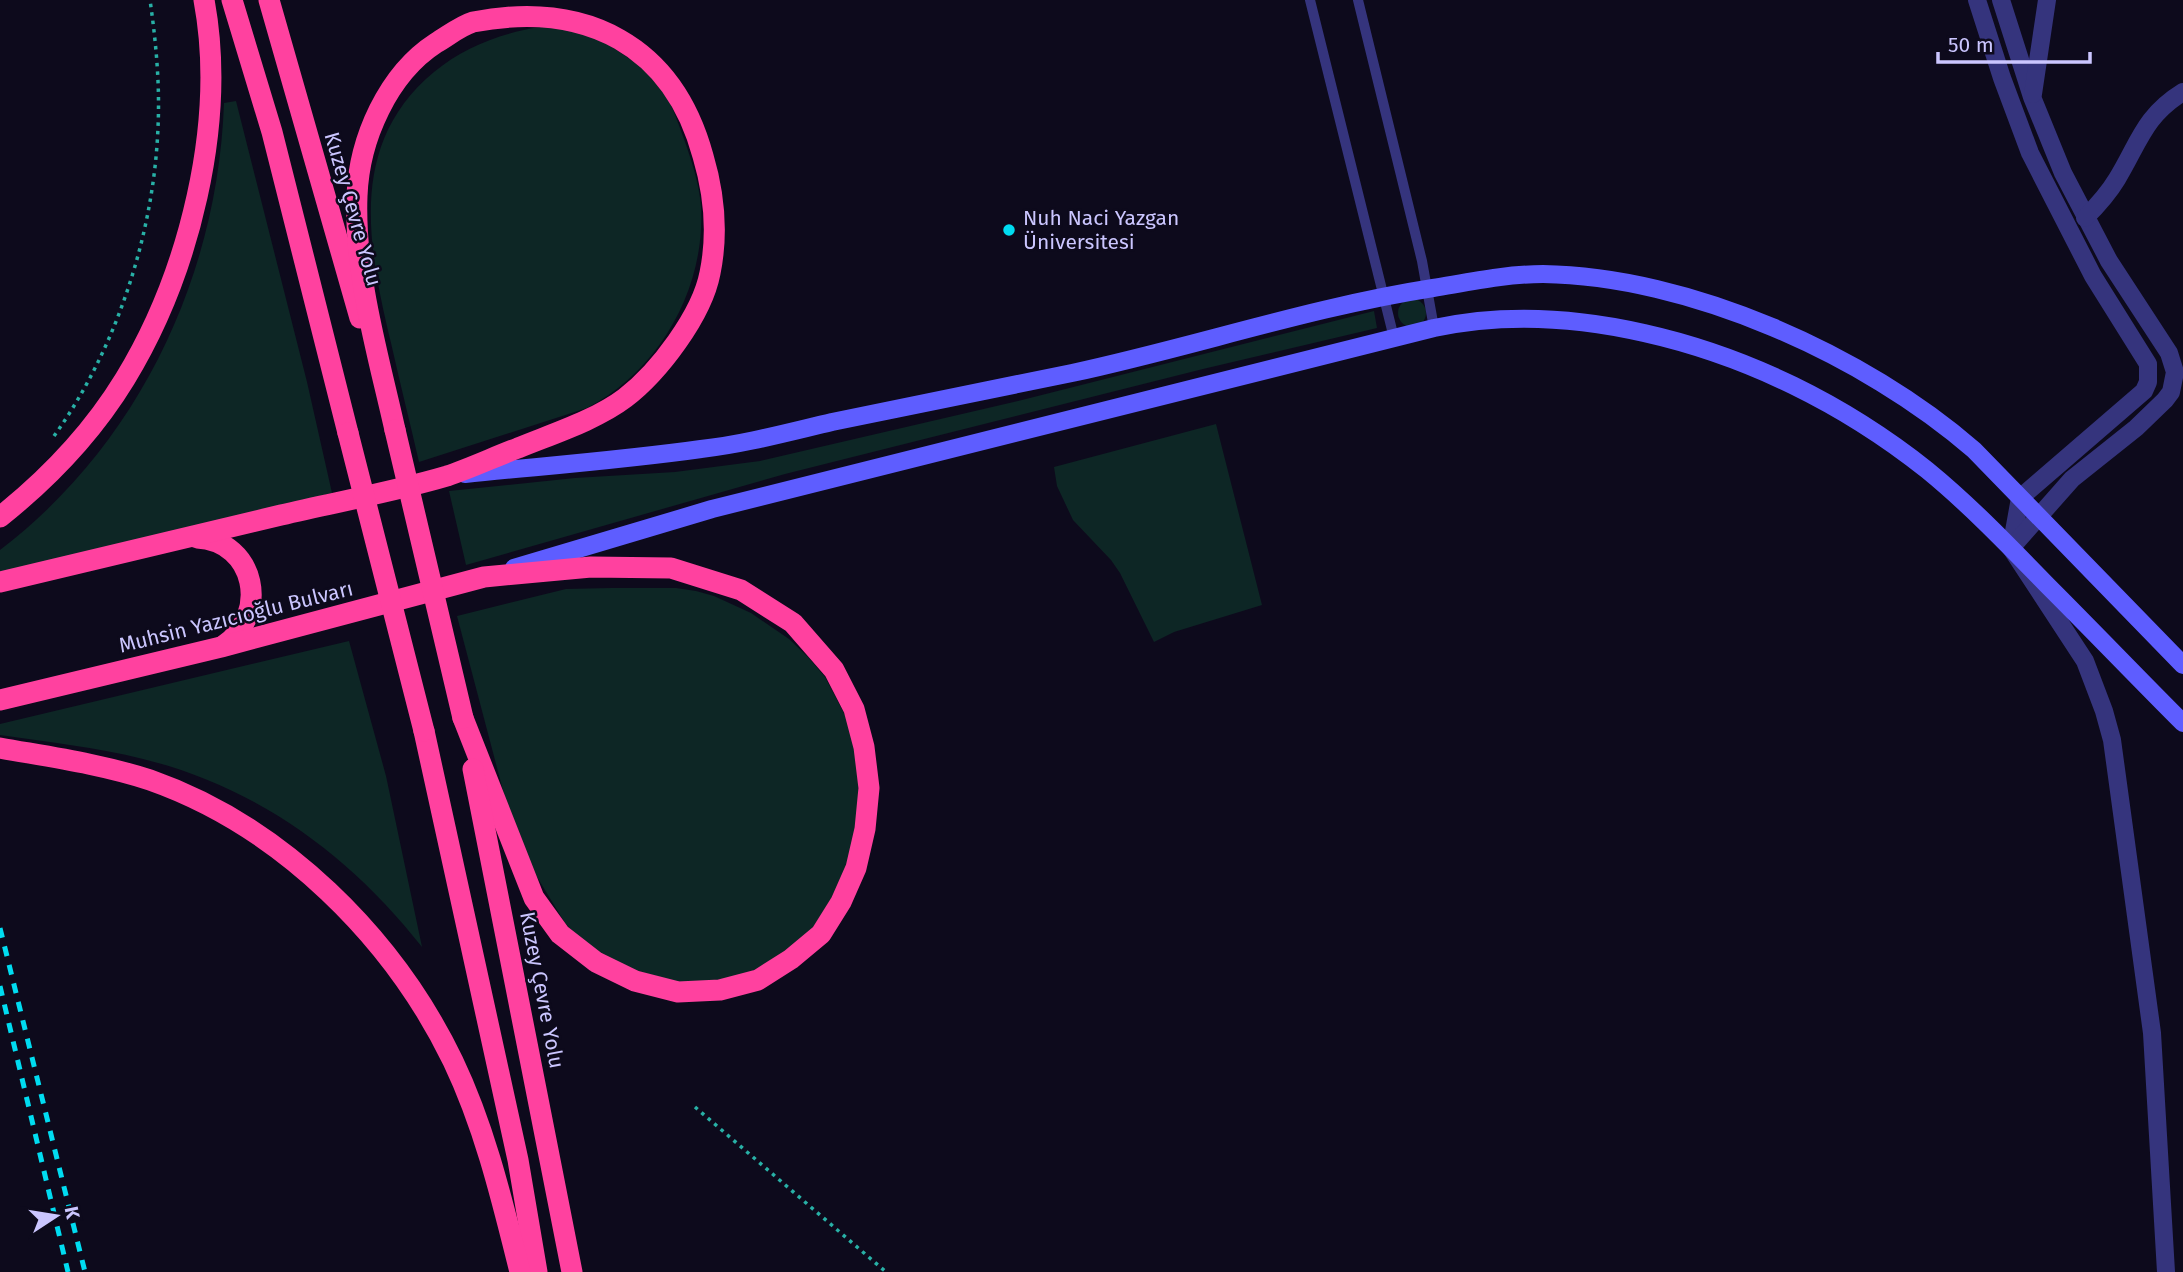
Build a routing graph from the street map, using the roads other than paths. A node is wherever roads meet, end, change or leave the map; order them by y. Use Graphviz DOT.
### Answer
graph roads {
  1 [pos="204,0"];
  2 [pos="232,0"];
  3 [pos="269,0"];
  4 [pos="1310,0"];
  5 [pos="1358,0"];
  6 [pos="1978,0"];
  7 [pos="2001,0"];
  8 [pos="2048,0"];
  9 [pos="2183,92"];
  10 [pos="2032,97"];
  11 [pos="2085,218"];
  12 [pos="1428,289"];
  13 [pos="1382,295"];
  14 [pos="1434,328"];
  15 [pos="1394,338"];
  16 [pos="395,430"];
  17 [pos="448,475"];
  18 [pos="2020,498"];
  19 [pos="0,517"];
  20 [pos="2039,517"];
  21 [pos="189,538"];
  22 [pos="2011,548"];
  23 [pos="484,577"];
  24 [pos="0,582"];
  25 [pos="221,647"];
  26 [pos="2183,665"];
  27 [pos="0,701"];
  28 [pos="463,718"];
  29 [pos="2183,723"];
  30 [pos="0,748"];
  31 [pos="520,1272"];
  32 [pos="537,1272"];
  33 [pos="572,1272"];
  34 [pos="2166,1272"];
  1 -- 19 [label="highway"];
  2 -- 32 [label="highway, bridge"];
  3 -- 16 [label="highway, Kuzey Çevre Yolu"];
  4 -- 13 [label="lane"];
  5 -- 12 [label="lane"];
  6 -- 18 [label="street"];
  7 -- 10 [label="street"];
  8 -- 10 [label="street"];
  9 -- 11 [label="street"];
  10 -- 11 [label="street"];
  11 -- 20 [label="street"];
  12 -- 13 [label="street"];
  12 -- 14 [label="lane"];
  12 -- 18 [label="street"];
  13 -- 15 [label="lane"];
  13 -- 17 [label="street"];
  14 -- 15 [label="street"];
  14 -- 22 [label="street"];
  15 -- 23 [label="street"];
  16 -- 17 [label="highway"];
  16 -- 28 [label="highway, bridge"];
  17 -- 21 [label="highway"];
  18 -- 20 [label="street"];
  18 -- 22 [label="street"];
  20 -- 22 [label="street"];
  20 -- 26 [label="street"];
  21 -- 24 [label="highway"];
  21 -- 25 [label="highway"];
  22 -- 29 [label="street"];
  22 -- 34 [label="street"];
  23 -- 25 [label="highway, Muhsin Yazıcıoğlu Bulvarı"];
  23 -- 28 [label="highway, Muhsin Yazıcıoğlu Bulvarı"];
  25 -- 27 [label="highway, Muhsin Yazıcıoğlu Bulvarı"];
  28 -- 33 [label="highway, Kuzey Çevre Yolu"];
  30 -- 31 [label="highway"];
}
